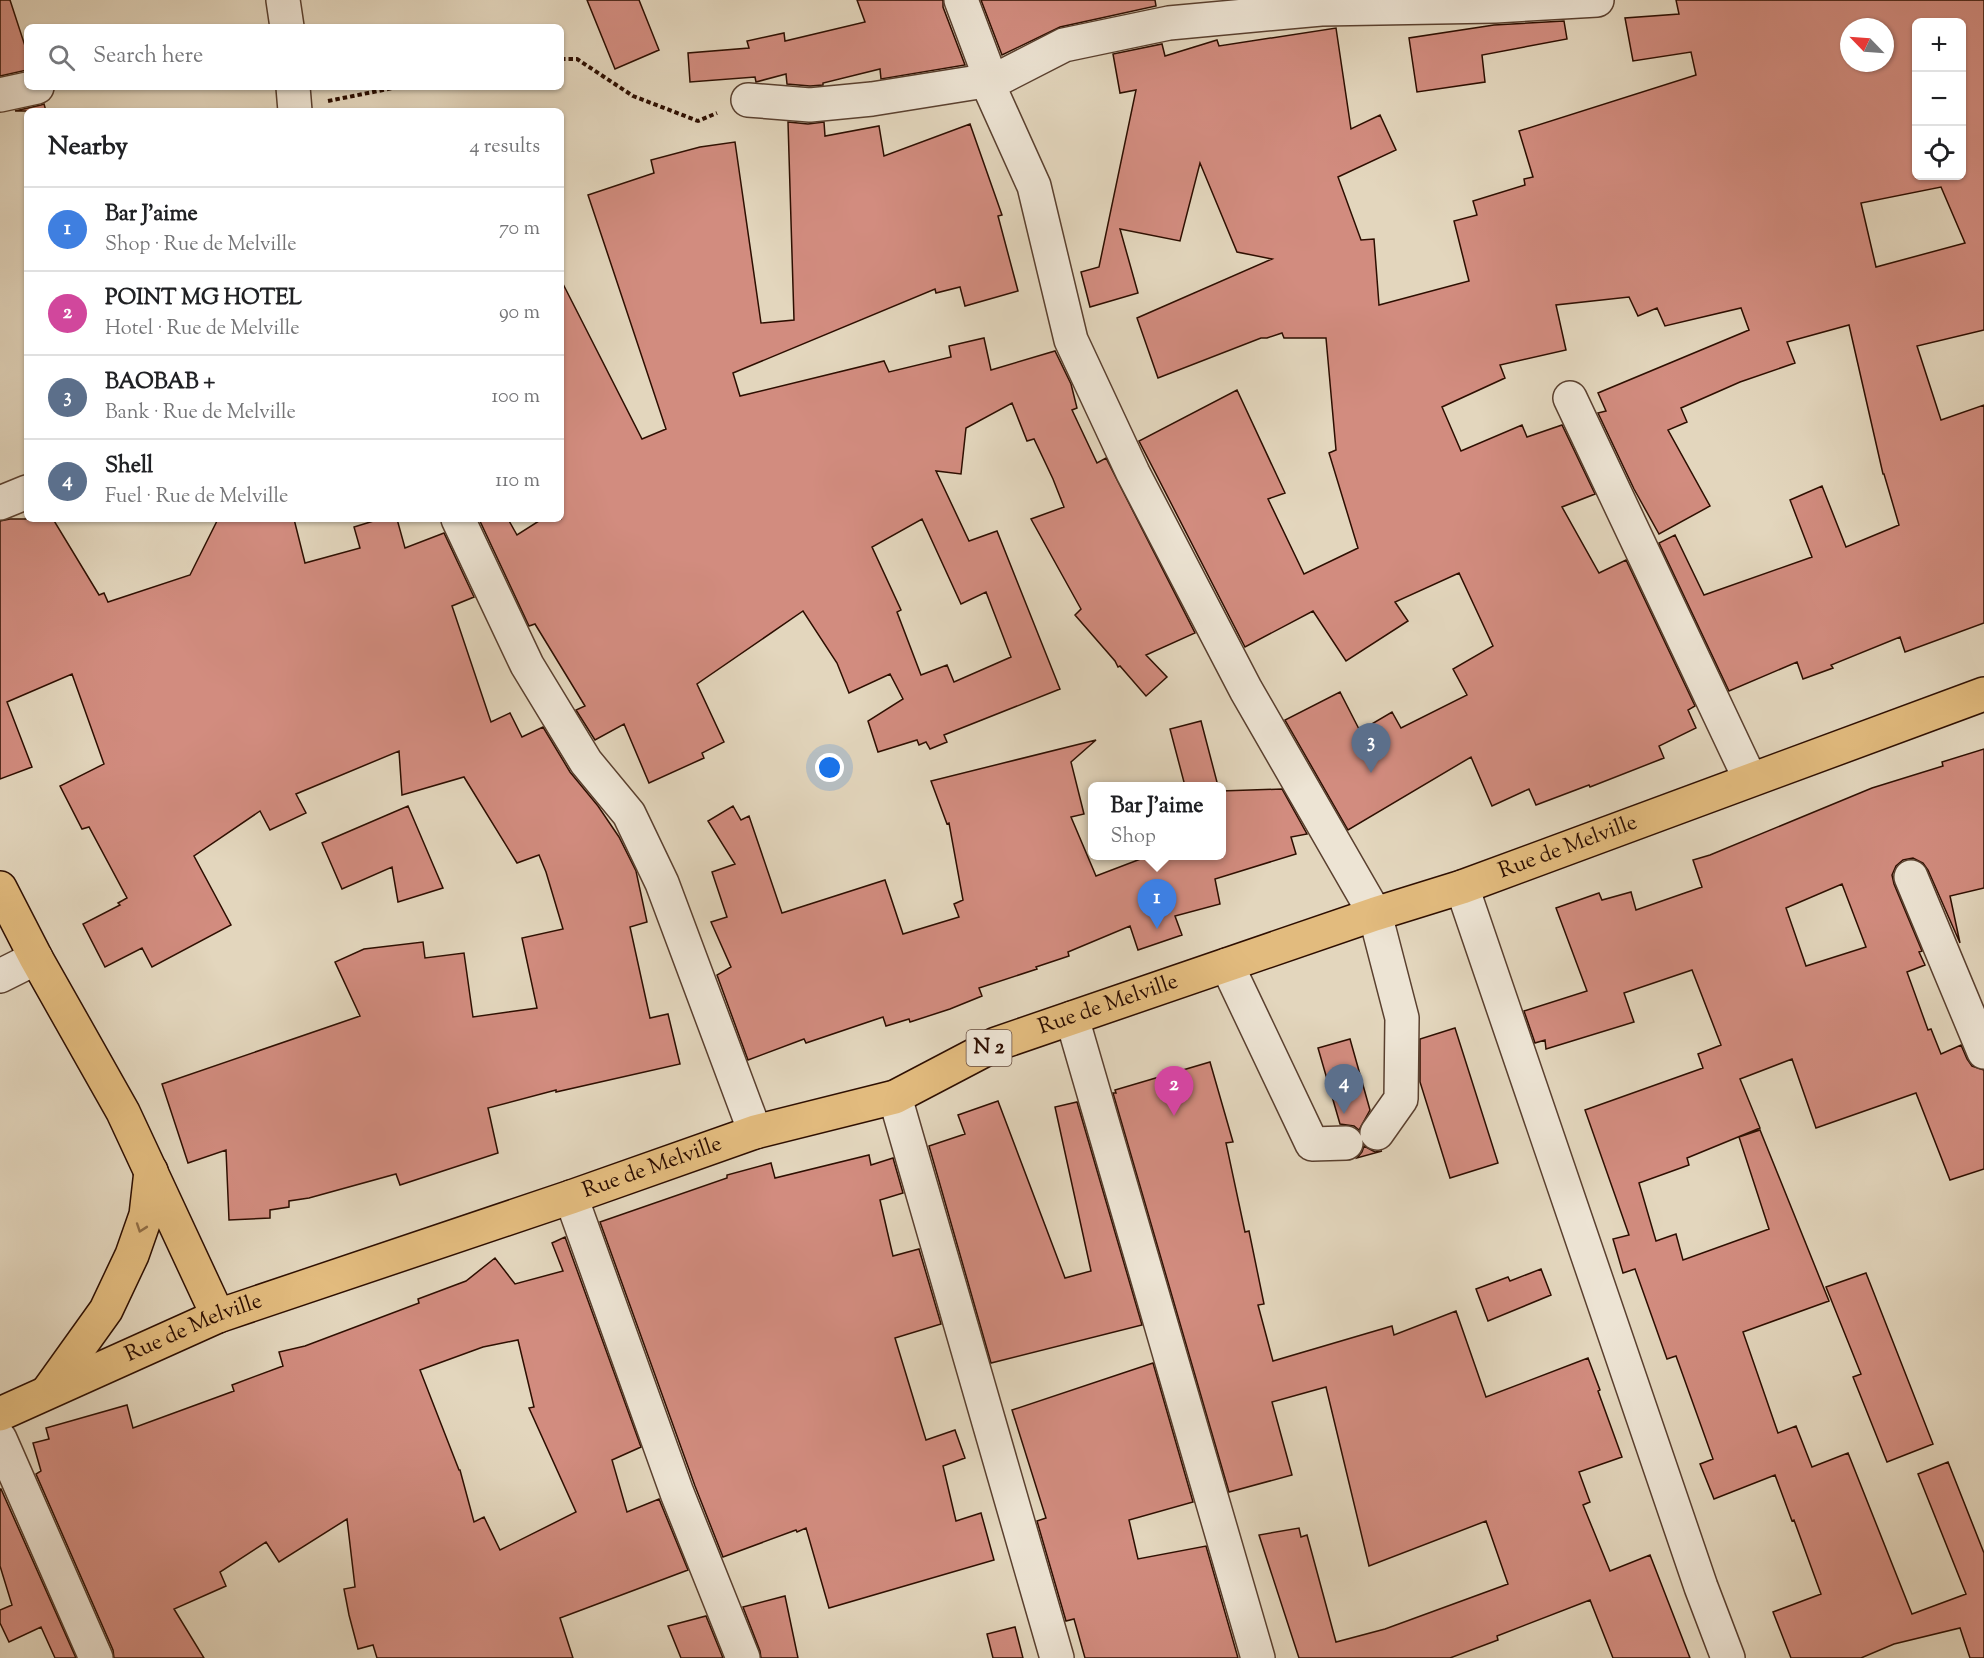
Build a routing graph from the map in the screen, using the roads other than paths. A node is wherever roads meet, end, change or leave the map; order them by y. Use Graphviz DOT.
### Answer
graph roads {
  1 [pos="283,0"];
  2 [pos="961,0"];
  3 [pos="1597,0"];
  4 [pos="1322,4"];
  5 [pos="287,24"];
  6 [pos="989,82"];
  7 [pos="24,89"];
  8 [pos="0,94"];
  9 [pos="748,100"];
  10 [pos="1570,398"];
  11 [pos="24,493"];
  12 [pos="0,503"];
  13 [pos="459,522"];
  14 [pos="1984,693"];
  15 [pos="1750,779"];
  16 [pos="1911,877"];
  17 [pos="1462,887"];
  18 [pos="0,888"];
  19 [pos="1375,914"];
  20 [pos="36,958"];
  21 [pos="1227,965"];
  22 [pos="0,976"];
  23 [pos="1072,1018"];
  24 [pos="1984,1052"];
  25 [pos="895,1097"];
  26 [pos="755,1132"];
  27 [pos="1377,1133"];
  28 [pos="1346,1143"];
  29 [pos="152,1171"];
  30 [pos="571,1197"];
  31 [pos="218,1316"];
  32 [pos="48,1392"];
  33 [pos="0,1414"];
  34 [pos="0,1439"];
  35 [pos="96,1658"];
  36 [pos="743,1658"];
  37 [pos="1057,1658"];
  38 [pos="1258,1658"];
  39 [pos="1728,1658"];
  1 -- 5 [label="street"];
  2 -- 6 [label="street"];
  3 -- 4 [label="street"];
  4 -- 6 [label="street"];
  6 -- 9 [label="street"];
  6 -- 19 [label="street"];
  7 -- 8 [label="street"];
  10 -- 15 [label="street"];
  11 -- 12 [label="street"];
  13 -- 26 [label="street"];
  14 -- 15 [label="main road, Rue de Melville / N 2"];
  15 -- 17 [label="main road, Rue de Melville / N 2"];
  16 -- 24 [label="street"];
  17 -- 19 [label="main road, Rue de Melville / N 2"];
  17 -- 39 [label="street"];
  18 -- 20 [label="main road"];
  19 -- 21 [label="main road, Rue de Melville / N 2"];
  19 -- 27 [label="street"];
  20 -- 22 [label="street"];
  20 -- 29 [label="main road"];
  21 -- 23 [label="main road, Rue de Melville / N 2"];
  21 -- 28 [label="street"];
  23 -- 25 [label="main road, Rue de Melville / N 2"];
  23 -- 38 [label="street"];
  25 -- 26 [label="main road, Rue de Melville / N 2"];
  25 -- 37 [label="street"];
  26 -- 30 [label="main road, Rue de Melville / N 2"];
  29 -- 31 [label="main road"];
  29 -- 32 [label="main road, one-way"];
  30 -- 31 [label="main road, Rue de Melville / N 2"];
  30 -- 36 [label="street"];
  31 -- 32 [label="main road, Rue de Melville / N 2"];
  32 -- 33 [label="main road, Rue de Melville / N 2"];
  34 -- 35 [label="street"];
}
